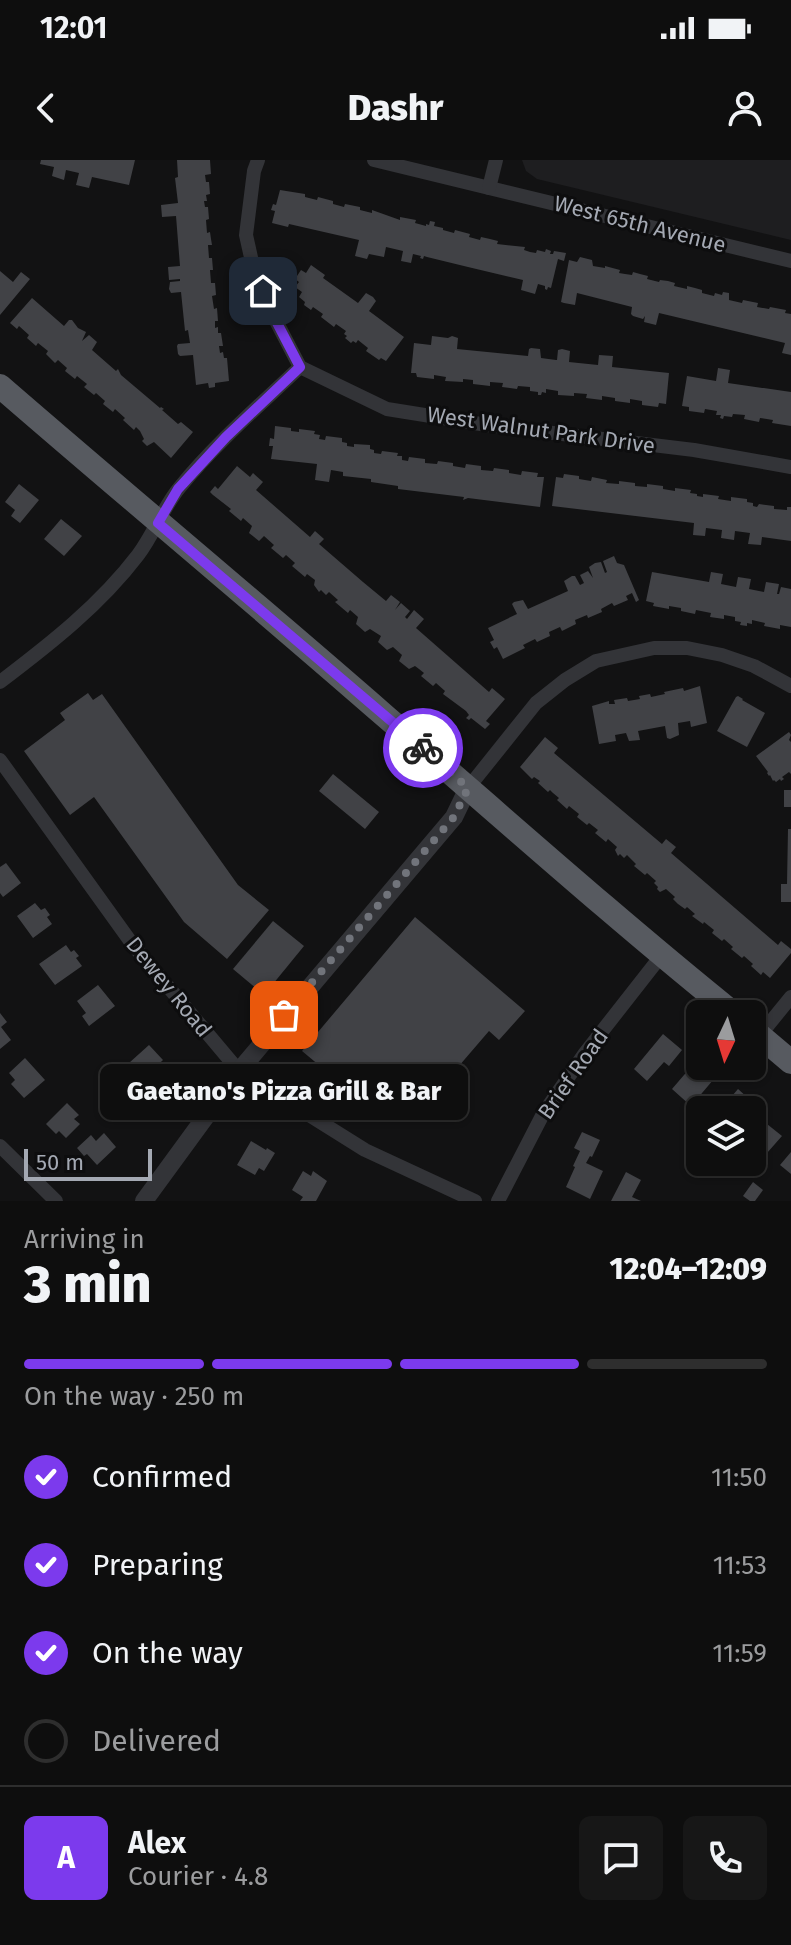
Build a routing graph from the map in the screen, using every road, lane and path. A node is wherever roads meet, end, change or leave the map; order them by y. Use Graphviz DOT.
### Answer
graph roads {
  1 [pos="258,160"];
  2 [pos="374,160"];
  3 [pos="496,160"];
  4 [pos="489,188"];
  5 [pos="791,261"];
  6 [pos="300,367"];
  7 [pos="0,386"];
  8 [pos="791,467"];
  9 [pos="158,523"];
  10 [pos="0,682"];
  11 [pos="791,686"];
  12 [pos="0,760"];
  13 [pos="468,788"];
  14 [pos="661,956"];
  15 [pos="791,997"];
  16 [pos="716,1000"];
  17 [pos="766,1022"];
  18 [pos="766,1041"];
  19 [pos="791,1062"];
  20 [pos="239,1071"];
  21 [pos="0,1146"];
  22 [pos="56,1201"];
  23 [pos="144,1201"];
  24 [pos="475,1201"];
  25 [pos="498,1201"];
  1 -- 6 [label="street"];
  2 -- 4 [label="street, West 65th Avenue"];
  3 -- 4 [label="street"];
  4 -- 5 [label="street, West 65th Avenue"];
  6 -- 8 [label="street, West Walnut Park Drive"];
  6 -- 9 [label="street"];
  7 -- 9 [label="highway"];
  9 -- 10 [label="street"];
  9 -- 13 [label="highway"];
  11 -- 13 [label="street"];
  12 -- 20 [label="street, Dewey Road"];
  13 -- 14 [label="highway"];
  13 -- 20 [label="street"];
  14 -- 16 [label="highway"];
  14 -- 25 [label="street, Brief Road"];
  15 -- 17 [label="street"];
  18 -- 19 [label="highway"];
  20 -- 23 [label="street"];
  20 -- 24 [label="street, Dewey Road"];
  21 -- 22 [label="street"];
}
